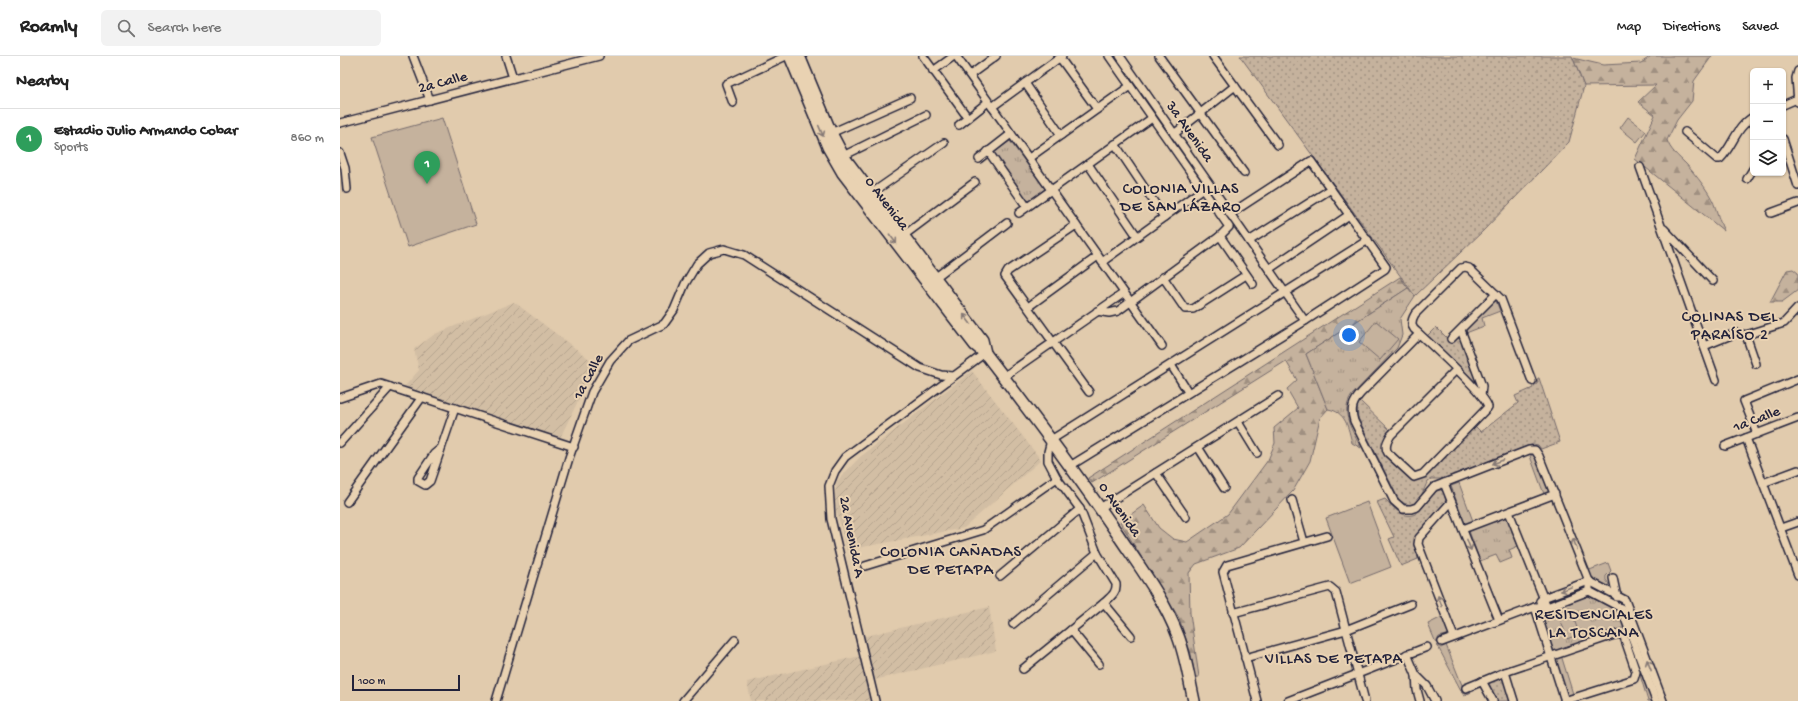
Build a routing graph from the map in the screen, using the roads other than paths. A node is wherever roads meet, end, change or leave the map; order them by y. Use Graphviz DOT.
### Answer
graph roads {
  1 [pos="413,56"];
  2 [pos="506,56"];
  3 [pos="598,56"];
  4 [pos="786,56"];
  5 [pos="790,56"];
  6 [pos="798,56"];
  7 [pos="923,56"];
  8 [pos="955,56"];
  9 [pos="996,56"];
  10 [pos="1109,56"];
  11 [pos="1120,56"];
  12 [pos="1158,56"];
  13 [pos="1213,56"];
  14 [pos="1061,57"];
  15 [pos="933,71"];
  16 [pos="1798,71"];
  17 [pos="970,75"];
  18 [pos="512,78"];
  19 [pos="1025,83"];
  20 [pos="1130,86"];
  21 [pos="1235,86"];
  22 [pos="910,98"];
  23 [pos="430,100"];
  24 [pos="1798,101"];
  25 [pos="732,103"];
  26 [pos="1786,104"];
  27 [pos="990,105"];
  28 [pos="1097,110"];
  29 [pos="1200,113"];
  30 [pos="926,115"];
  31 [pos="968,118"];
  32 [pos="1152,118"];
  33 [pos="1750,120"];
  34 [pos="340,123"];
  35 [pos="959,125"];
  36 [pos="1685,132"];
  37 [pos="831,133"];
  38 [pos="1011,134"];
  39 [pos="1174,134"];
  40 [pos="1061,135"];
  41 [pos="1783,140"];
  42 [pos="944,143"];
  43 [pos="1115,144"];
  44 [pos="1278,145"];
  45 [pos="988,151"];
  46 [pos="340,153"];
  47 [pos="843,156"];
  48 [pos="1029,158"];
  49 [pos="979,159"];
  50 [pos="1088,164"];
  51 [pos="1640,167"];
  52 [pos="1244,173"];
  53 [pos="1750,174"];
  54 [pos="1747,179"];
  55 [pos="975,182"];
  56 [pos="1798,186"];
  57 [pos="347,189"];
  58 [pos="1202,189"];
  59 [pos="1331,189"];
  60 [pos="1051,190"];
  61 [pos="867,197"];
  62 [pos="1798,203"];
  63 [pos="1027,207"];
  64 [pos="1019,213"];
  65 [pos="1771,213"];
  66 [pos="1230,214"];
  67 [pos="1349,215"];
  68 [pos="1164,217"];
  69 [pos="1007,223"];
  70 [pos="1076,225"];
  71 [pos="1661,226"];
  72 [pos="903,236"];
  73 [pos="1137,236"];
  74 [pos="1220,236"];
  75 [pos="1368,240"];
  76 [pos="1249,241"];
  77 [pos="1100,259"];
  78 [pos="1268,269"];
  79 [pos="1246,275"];
  80 [pos="1162,277"];
  81 [pos="931,281"];
  82 [pos="1713,281"];
  83 [pos="1253,284"];
  84 [pos="1124,293"];
  85 [pos="1285,293"];
  86 [pos="1496,294"];
  87 [pos="1130,300"];
  88 [pos="1028,307"];
  89 [pos="1798,308"];
  90 [pos="1097,311"];
  91 [pos="1304,321"];
  92 [pos="1461,330"];
  93 [pos="1419,334"];
  94 [pos="1746,335"];
  95 [pos="1451,340"];
  96 [pos="1053,341"];
  97 [pos="1162,346"];
  98 [pos="1704,346"];
  99 [pos="985,353"];
  100 [pos="1756,364"];
  101 [pos="1171,365"];
  102 [pos="1456,370"];
  103 [pos="953,376"];
  104 [pos="1004,377"];
  105 [pos="1798,379"];
  106 [pos="1716,380"];
  107 [pos="1532,381"];
  108 [pos="390,386"];
  109 [pos="1089,392"];
  110 [pos="1188,392"];
  111 [pos="1481,395"];
  112 [pos="1278,396"];
  113 [pos="422,397"];
  114 [pos="340,398"];
  115 [pos="455,408"];
  116 [pos="1798,418"];
  117 [pos="1238,422"];
  118 [pos="1757,434"];
  119 [pos="1746,438"];
  120 [pos="1051,440"];
  121 [pos="340,443"];
  122 [pos="1725,446"];
  123 [pos="574,447"];
  124 [pos="1198,447"];
  125 [pos="440,449"];
  126 [pos="1257,453"];
  127 [pos="1070,466"];
  128 [pos="1798,470"];
  129 [pos="1156,473"];
  130 [pos="1057,478"];
  131 [pos="1444,483"];
  132 [pos="1763,483"];
  133 [pos="1224,488"];
  134 [pos="1555,494"];
  135 [pos="1292,500"];
  136 [pos="348,502"];
  137 [pos="1451,502"];
  138 [pos="1100,508"];
  139 [pos="1080,510"];
  140 [pos="1509,512"];
  141 [pos="1186,517"];
  142 [pos="1798,522"];
  143 [pos="1781,528"];
  144 [pos="1463,529"];
  145 [pos="1327,536"];
  146 [pos="1304,542"];
  147 [pos="1097,553"];
  148 [pos="865,566"];
  149 [pos="1798,575"];
  150 [pos="1000,576"];
  151 [pos="1613,578"];
  152 [pos="1589,581"];
  153 [pos="1589,591"];
  154 [pos="1617,596"];
  155 [pos="1543,598"];
  156 [pos="1104,603"];
  157 [pos="1410,604"];
  158 [pos="1613,604"];
  159 [pos="1534,607"];
  160 [pos="1547,607"];
  161 [pos="1233,613"];
  162 [pos="1499,620"];
  163 [pos="1013,624"];
  164 [pos="1071,630"];
  165 [pos="1346,630"];
  166 [pos="1131,636"];
  167 [pos="1454,637"];
  168 [pos="735,640"];
  169 [pos="1442,642"];
  170 [pos="1427,646"];
  171 [pos="1407,654"];
  172 [pos="1550,656"];
  173 [pos="1246,658"];
  174 [pos="1099,664"];
  175 [pos="1023,669"];
  176 [pos="1505,672"];
  177 [pos="1357,675"];
  178 [pos="1416,675"];
  179 [pos="1482,681"];
  180 [pos="1466,688"];
  181 [pos="1308,698"];
  182 [pos="496,701"];
  183 [pos="683,701"];
  184 [pos="875,701"];
  185 [pos="1194,701"];
  186 [pos="1257,701"];
  187 [pos="1288,701"];
  188 [pos="1365,701"];
  189 [pos="1420,701"];
  190 [pos="1436,701"];
  191 [pos="1493,701"];
  192 [pos="1514,701"];
  193 [pos="1565,701"];
  194 [pos="1656,701"];
  195 [pos="1663,701"];
  1 -- 23 [label="street"];
  2 -- 18 [label="street"];
  3 -- 18 [label="street, 2a Calle"];
  4 -- 25 [label="street"];
  5 -- 61 [label="main road, 0 Avenida, one-way"];
  6 -- 37 [label="main road, 0 Avenida"];
  7 -- 15 [label="street"];
  8 -- 15 [label="street"];
  8 -- 17 [label="street"];
  9 -- 17 [label="street"];
  10 -- 20 [label="street"];
  11 -- 39 [label="street, 3a Avenida"];
  12 -- 29 [label="street"];
  13 -- 21 [label="street"];
  14 -- 19 [label="street"];
  14 -- 28 [label="street"];
  15 -- 31 [label="street"];
  16 -- 24 [label="street"];
  17 -- 27 [label="street"];
  18 -- 23 [label="street, 2a Calle"];
  19 -- 27 [label="street"];
  19 -- 40 [label="street"];
  20 -- 28 [label="street"];
  20 -- 32 [label="street"];
  21 -- 29 [label="street"];
  21 -- 44 [label="street"];
  22 -- 37 [label="street"];
  23 -- 34 [label="street, 2a Calle"];
  24 -- 26 [label="street"];
  27 -- 31 [label="street"];
  27 -- 38 [label="street"];
  28 -- 40 [label="street"];
  29 -- 39 [label="street"];
  29 -- 52 [label="street"];
  30 -- 47 [label="street"];
  31 -- 35 [label="street"];
  32 -- 43 [label="street"];
  32 -- 58 [label="street"];
  33 -- 36 [label="street"];
  37 -- 47 [label="main road, 0 Avenida"];
  38 -- 45 [label="street"];
  38 -- 48 [label="street"];
  39 -- 66 [label="street, 3a Avenida"];
  40 -- 48 [label="street"];
  41 -- 56 [label="street"];
  42 -- 61 [label="street"];
  43 -- 50 [label="street"];
  43 -- 68 [label="street"];
  45 -- 49 [label="street"];
  45 -- 63 [label="street"];
  46 -- 57 [label="street"];
  47 -- 61 [label="main road, 0 Avenida"];
  48 -- 60 [label="street"];
  50 -- 60 [label="street"];
  50 -- 73 [label="street"];
  51 -- 71 [label="street"];
  53 -- 54 [label="street"];
  55 -- 72 [label="street"];
  58 -- 68 [label="street"];
  58 -- 74 [label="street"];
  59 -- 66 [label="street"];
  59 -- 67 [label="street"];
  59 -- 76 [label="street"];
  60 -- 63 [label="street"];
  60 -- 70 [label="street"];
  61 -- 72 [label="main road, 0 Avenida"];
  61 -- 81 [label="main road, 0 Avenida, one-way"];
  62 -- 65 [label="street"];
  63 -- 64 [label="street"];
  66 -- 76 [label="street, 3a Avenida"];
  67 -- 75 [label="street"];
  67 -- 78 [label="street"];
  68 -- 73 [label="street"];
  69 -- 81 [label="street"];
  70 -- 77 [label="street"];
  70 -- 88 [label="street"];
  71 -- 82 [label="street"];
  71 -- 98 [label="street"];
  72 -- 81 [label="main road, 0 Avenida"];
  73 -- 77 [label="street"];
  74 -- 79 [label="street"];
  74 -- 80 [label="street"];
  75 -- 85 [label="street"];
  75 -- 91 [label="street"];
  76 -- 78 [label="street, 3a Avenida"];
  77 -- 84 [label="street"];
  77 -- 88 [label="street"];
  78 -- 85 [label="street, 3a Avenida"];
  79 -- 80 [label="street"];
  79 -- 83 [label="street"];
  80 -- 87 [label="street"];
  81 -- 99 [label="main road, 0 Avenida"];
  84 -- 87 [label="street"];
  84 -- 90 [label="street"];
  85 -- 91 [label="street, 3a Avenida"];
  85 -- 101 [label="street"];
  86 -- 92 [label="street"];
  86 -- 93 [label="street"];
  86 -- 107 [label="street"];
  87 -- 90 [label="street"];
  87 -- 97 [label="street"];
  88 -- 96 [label="street"];
  89 -- 94 [label="street"];
  90 -- 96 [label="street"];
  91 -- 110 [label="street"];
  92 -- 95 [label="street"];
  92 -- 111 [label="street"];
  93 -- 102 [label="street"];
  93 -- 131 [label="street"];
  94 -- 98 [label="street"];
  94 -- 100 [label="street"];
  96 -- 104 [label="street"];
  96 -- 109 [label="street"];
  98 -- 106 [label="street"];
  99 -- 103 [label="street, 2a Avenida A"];
  99 -- 104 [label="main road, 0 Avenida"];
  101 -- 110 [label="street"];
  101 -- 120 [label="street"];
  102 -- 111 [label="street"];
  102 -- 111 [label="street"];
  103 -- 123 [label="street, 1a Calle"];
  103 -- 184 [label="street, 2a Avenida A"];
  104 -- 120 [label="main road, 0 Avenida"];
  105 -- 118 [label="street"];
  108 -- 113 [label="street"];
  108 -- 114 [label="street"];
  108 -- 121 [label="street"];
  110 -- 127 [label="street"];
  112 -- 117 [label="street"];
  113 -- 115 [label="street"];
  113 -- 136 [label="street"];
  115 -- 123 [label="street"];
  115 -- 125 [label="street"];
  116 -- 118 [label="street, 1a Calle"];
  117 -- 124 [label="street"];
  117 -- 126 [label="street"];
  118 -- 119 [label="street, 1a Calle"];
  119 -- 122 [label="street, 1a Calle"];
  119 -- 132 [label="street"];
  120 -- 127 [label="main road, 0 Avenida"];
  120 -- 130 [label="street"];
  123 -- 182 [label="street, 1a Calle"];
  124 -- 129 [label="street"];
  124 -- 133 [label="street"];
  127 -- 138 [label="main road, 0 Avenida"];
  128 -- 132 [label="street"];
  129 -- 138 [label="street"];
  129 -- 141 [label="street"];
  130 -- 139 [label="street"];
  130 -- 148 [label="street"];
  134 -- 131 [label="street, one-way"];
  131 -- 137 [label="street"];
  132 -- 143 [label="street"];
  134 -- 140 [label="street"];
  152 -- 134 [label="street, one-way"];
  135 -- 146 [label="street"];
  137 -- 144 [label="street"];
  167 -- 137 [label="street, one-way"];
  138 -- 185 [label="main road, 0 Avenida"];
  139 -- 147 [label="street"];
  139 -- 150 [label="street"];
  140 -- 144 [label="street"];
  140 -- 155 [label="street"];
  142 -- 143 [label="street"];
  143 -- 149 [label="street"];
  144 -- 162 [label="street, one-way"];
  145 -- 146 [label="street"];
  146 -- 161 [label="street"];
  147 -- 156 [label="street"];
  147 -- 163 [label="street"];
  151 -- 154 [label="street"];
  152 -- 153 [label="street"];
  152 -- 154 [label="street"];
  152 -- 155 [label="street, one-way"];
  153 -- 158 [label="street"];
  153 -- 160 [label="street"];
  154 -- 158 [label="street"];
  195 -- 154 [label="street, one-way"];
  155 -- 159 [label="street"];
  155 -- 160 [label="street"];
  156 -- 164 [label="street"];
  156 -- 166 [label="street"];
  157 -- 165 [label="street"];
  158 -- 194 [label="street"];
  159 -- 160 [label="street"];
  159 -- 162 [label="street"];
  159 -- 172 [label="street"];
  161 -- 165 [label="street"];
  161 -- 173 [label="street"];
  162 -- 167 [label="street"];
  164 -- 174 [label="street"];
  164 -- 175 [label="street"];
  165 -- 173 [label="street"];
  165 -- 177 [label="street"];
  167 -- 169 [label="street"];
  168 -- 183 [label="street"];
  170 -- 171 [label="street"];
  171 -- 177 [label="street"];
  171 -- 178 [label="street"];
  172 -- 176 [label="street"];
  172 -- 193 [label="street"];
  172 -- 193 [label="street"];
  173 -- 186 [label="street"];
  176 -- 179 [label="street"];
  176 -- 192 [label="street"];
  177 -- 181 [label="street"];
  177 -- 188 [label="street"];
  178 -- 189 [label="street"];
  178 -- 190 [label="street"];
  179 -- 180 [label="street"];
  179 -- 191 [label="street"];
  181 -- 187 [label="street"];
}
